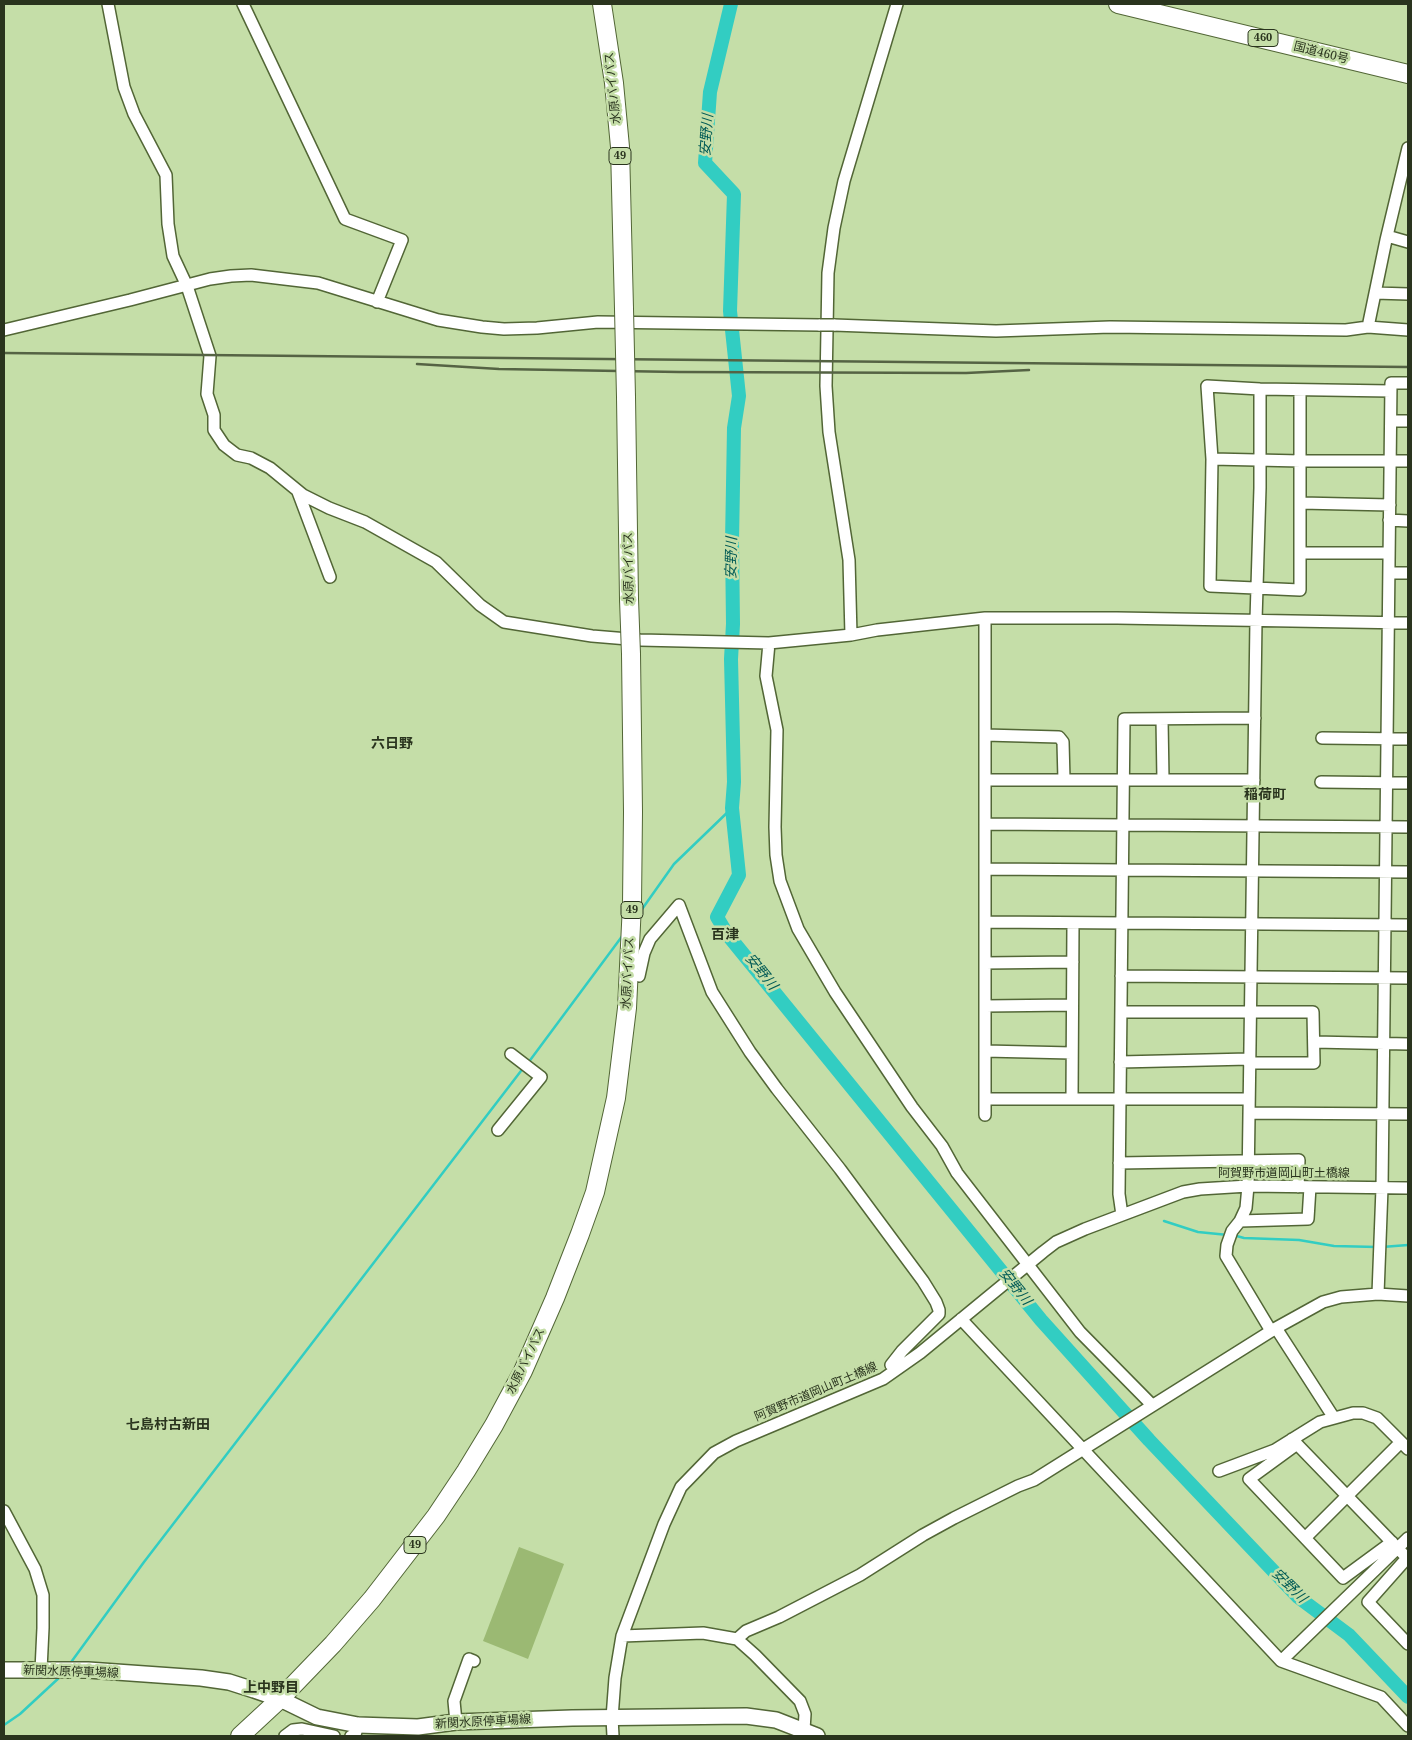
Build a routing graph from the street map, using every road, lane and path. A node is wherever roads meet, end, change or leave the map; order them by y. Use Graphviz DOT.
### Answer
graph roads {
  1 [pos="108,4"];
  2 [pos="243,4"];
  3 [pos="602,4"];
  4 [pos="897,4"];
  5 [pos="1118,4"];
  6 [pos="1408,74"];
  7 [pos="1408,148"];
  8 [pos="1387,236"];
  9 [pos="1408,242"];
  10 [pos="187,286"];
  11 [pos="1374,293"];
  12 [pos="1408,294"];
  13 [pos="377,302"];
  14 [pos="1368,327"];
  15 [pos="4,330"];
  16 [pos="1408,330"];
  17 [pos="1408,383"];
  18 [pos="1260,389"];
  19 [pos="1300,390"];
  20 [pos="1391,391"];
  21 [pos="1391,421"];
  22 [pos="1408,421"];
  23 [pos="1212,459"];
  24 [pos="1260,460"];
  25 [pos="1301,461"];
  26 [pos="1390,461"];
  27 [pos="1408,461"];
  28 [pos="298,492"];
  29 [pos="1301,502"];
  30 [pos="1390,505"];
  31 [pos="1389,520"];
  32 [pos="1408,521"];
  33 [pos="1300,553"];
  34 [pos="1389,553"];
  35 [pos="1389,573"];
  36 [pos="1408,573"];
  37 [pos="330,577"];
  38 [pos="1257,588"];
  39 [pos="986,618"];
  40 [pos="1256,620"];
  41 [pos="1388,622"];
  42 [pos="1408,623"];
  43 [pos="851,635"];
  44 [pos="764,642"];
  45 [pos="1255,718"];
  46 [pos="1162,719"];
  47 [pos="985,735"];
  48 [pos="1322,738"];
  49 [pos="1387,738"];
  50 [pos="1408,739"];
  51 [pos="985,780"];
  52 [pos="1064,780"];
  53 [pos="1123,780"];
  54 [pos="1163,780"];
  55 [pos="1254,780"];
  56 [pos="1321,782"];
  57 [pos="1386,783"];
  58 [pos="1408,783"];
  59 [pos="985,824"];
  60 [pos="1122,825"];
  61 [pos="1253,826"];
  62 [pos="1386,827"];
  63 [pos="1408,827"];
  64 [pos="985,869"];
  65 [pos="1122,870"];
  66 [pos="1252,871"];
  67 [pos="1385,872"];
  68 [pos="1408,872"];
  69 [pos="985,922"];
  70 [pos="1073,923"];
  71 [pos="1121,923"];
  72 [pos="1251,924"];
  73 [pos="1385,925"];
  74 [pos="1408,925"];
  75 [pos="1073,962"];
  76 [pos="985,963"];
  77 [pos="639,976"];
  78 [pos="1121,976"];
  79 [pos="1251,977"];
  80 [pos="1384,978"];
  81 [pos="1408,978"];
  82 [pos="1072,1005"];
  83 [pos="985,1006"];
  84 [pos="1121,1012"];
  85 [pos="1250,1012"];
  86 [pos="1314,1042"];
  87 [pos="1384,1044"];
  88 [pos="1408,1044"];
  89 [pos="985,1051"];
  90 [pos="1072,1053"];
  91 [pos="511,1054"];
  92 [pos="1250,1061"];
  93 [pos="1120,1062"];
  94 [pos="985,1099"];
  95 [pos="1072,1099"];
  96 [pos="1120,1099"];
  97 [pos="1249,1099"];
  98 [pos="1249,1113"];
  99 [pos="1383,1114"];
  100 [pos="1408,1114"];
  101 [pos="985,1115"];
  102 [pos="498,1130"];
  103 [pos="1248,1161"];
  104 [pos="1119,1163"];
  105 [pos="1248,1186"];
  106 [pos="1304,1187"];
  107 [pos="1382,1188"];
  108 [pos="1408,1188"];
  109 [pos="1122,1215"];
  110 [pos="1240,1221"];
  111 [pos="1023,1268"];
  112 [pos="1378,1294"];
  113 [pos="1408,1296"];
  114 [pos="965,1316"];
  115 [pos="1274,1330"];
  116 [pos="891,1365"];
  117 [pos="1149,1406"];
  118 [pos="1334,1418"];
  119 [pos="1294,1441"];
  120 [pos="1405,1445"];
  121 [pos="1085,1448"];
  122 [pos="1218,1471"];
  123 [pos="1348,1496"];
  124 [pos="4,1511"];
  125 [pos="1306,1537"];
  126 [pos="1408,1538"];
  127 [pos="1395,1545"];
  128 [pos="1408,1558"];
  129 [pos="622,1636"];
  130 [pos="737,1640"];
  131 [pos="1408,1644"];
  132 [pos="1283,1658"];
  133 [pos="474,1661"];
  134 [pos="4,1670"];
  135 [pos="47,1670"];
  136 [pos="280,1699"];
  137 [pos="612,1718"];
  138 [pos="456,1722"];
  139 [pos="1408,1726"];
  140 [pos="355,1731"];
  141 [pos="418,1731"];
  142 [pos="811,1733"];
  143 [pos="240,1736"];
  144 [pos="285,1736"];
  145 [pos="334,1736"];
  146 [pos="613,1736"];
  1 -- 10 [label="street"];
  2 -- 13 [label="street"];
  3 -- 136 [label="highway, 水原バイパス / 49, bridge"];
  4 -- 43 [label="street"];
  5 -- 6 [label="highway, 国道460号 / 460"];
  7 -- 8 [label="street"];
  8 -- 9 [label="street"];
  8 -- 11 [label="street"];
  10 -- 13 [label="street"];
  10 -- 15 [label="street"];
  10 -- 28 [label="street"];
  11 -- 12 [label="street"];
  11 -- 14 [label="street"];
  13 -- 14 [label="street, bridge"];
  14 -- 16 [label="street"];
  17 -- 20 [label="street"];
  18 -- 19 [label="street"];
  18 -- 23 [label="street"];
  18 -- 24 [label="street"];
  19 -- 20 [label="street"];
  19 -- 25 [label="street"];
  20 -- 21 [label="street"];
  21 -- 22 [label="street"];
  21 -- 26 [label="street"];
  23 -- 24 [label="street"];
  23 -- 38 [label="street"];
  24 -- 25 [label="street"];
  24 -- 38 [label="street"];
  25 -- 26 [label="street"];
  25 -- 29 [label="street"];
  26 -- 27 [label="street"];
  26 -- 30 [label="street"];
  28 -- 37 [label="street"];
  28 -- 44 [label="street"];
  29 -- 30 [label="street"];
  29 -- 33 [label="street"];
  30 -- 31 [label="street"];
  31 -- 32 [label="street"];
  31 -- 34 [label="street"];
  33 -- 34 [label="street"];
  33 -- 38 [label="street"];
  34 -- 35 [label="street"];
  35 -- 36 [label="street"];
  35 -- 41 [label="street"];
  38 -- 40 [label="street"];
  39 -- 40 [label="street"];
  39 -- 43 [label="street"];
  39 -- 47 [label="street"];
  40 -- 41 [label="street"];
  40 -- 45 [label="street"];
  41 -- 42 [label="street"];
  41 -- 49 [label="street"];
  43 -- 44 [label="street"];
  44 -- 111 [label="street"];
  45 -- 46 [label="street"];
  45 -- 55 [label="street"];
  46 -- 53 [label="street"];
  46 -- 54 [label="street"];
  47 -- 51 [label="street"];
  47 -- 52 [label="street"];
  48 -- 49 [label="street"];
  49 -- 50 [label="street"];
  49 -- 57 [label="street"];
  51 -- 52 [label="street"];
  51 -- 59 [label="street"];
  52 -- 53 [label="street"];
  53 -- 54 [label="street"];
  53 -- 60 [label="street"];
  54 -- 55 [label="street"];
  55 -- 61 [label="street"];
  56 -- 57 [label="street"];
  57 -- 58 [label="street"];
  57 -- 62 [label="street"];
  59 -- 60 [label="street"];
  59 -- 64 [label="street"];
  60 -- 61 [label="street"];
  60 -- 65 [label="street"];
  61 -- 62 [label="street"];
  61 -- 66 [label="street"];
  62 -- 63 [label="street"];
  62 -- 67 [label="street"];
  64 -- 65 [label="street"];
  64 -- 69 [label="street"];
  65 -- 66 [label="street"];
  65 -- 71 [label="street"];
  66 -- 67 [label="street"];
  66 -- 72 [label="street"];
  67 -- 68 [label="street"];
  67 -- 73 [label="street"];
  69 -- 70 [label="street"];
  69 -- 76 [label="street"];
  70 -- 71 [label="street"];
  70 -- 75 [label="street"];
  71 -- 72 [label="street"];
  71 -- 78 [label="street"];
  72 -- 73 [label="street"];
  72 -- 79 [label="street"];
  73 -- 74 [label="street"];
  73 -- 80 [label="street"];
  75 -- 76 [label="street"];
  75 -- 82 [label="street"];
  76 -- 83 [label="street"];
  77 -- 116 [label="street"];
  78 -- 79 [label="street"];
  78 -- 84 [label="street"];
  79 -- 80 [label="street"];
  79 -- 85 [label="street"];
  80 -- 81 [label="street"];
  80 -- 87 [label="street"];
  82 -- 83 [label="street"];
  82 -- 90 [label="street"];
  83 -- 89 [label="street"];
  84 -- 85 [label="street"];
  84 -- 93 [label="street"];
  85 -- 86 [label="street"];
  85 -- 92 [label="street"];
  86 -- 87 [label="street"];
  86 -- 92 [label="street"];
  87 -- 88 [label="street"];
  87 -- 99 [label="street"];
  89 -- 90 [label="street"];
  89 -- 94 [label="street"];
  90 -- 95 [label="street"];
  91 -- 102 [label="street"];
  92 -- 93 [label="street"];
  92 -- 97 [label="street"];
  93 -- 96 [label="street"];
  94 -- 95 [label="street"];
  94 -- 101 [label="street"];
  95 -- 96 [label="street"];
  96 -- 97 [label="street"];
  96 -- 104 [label="street"];
  97 -- 98 [label="street"];
  98 -- 99 [label="street"];
  98 -- 103 [label="street"];
  99 -- 100 [label="street"];
  99 -- 107 [label="street"];
  103 -- 104 [label="street"];
  103 -- 105 [label="street"];
  103 -- 106 [label="street"];
  104 -- 109 [label="street"];
  105 -- 106 [label="street, 阿賀野市道岡山町土橋線"];
  105 -- 109 [label="street, 阿賀野市道岡山町土橋線"];
  105 -- 110 [label="street"];
  106 -- 107 [label="street, 阿賀野市道岡山町土橋線"];
  106 -- 110 [label="street"];
  107 -- 108 [label="street, 阿賀野市道岡山町土橋線"];
  107 -- 112 [label="street"];
  109 -- 111 [label="street, 阿賀野市道岡山町土橋線"];
  110 -- 115 [label="street"];
  111 -- 114 [label="street, 阿賀野市道岡山町土橋線"];
  111 -- 117 [label="street"];
  112 -- 113 [label="street"];
  112 -- 115 [label="street"];
  114 -- 121 [label="street"];
  114 -- 129 [label="street, 阿賀野市道岡山町土橋線"];
  115 -- 117 [label="street"];
  115 -- 118 [label="street"];
  117 -- 121 [label="street"];
  118 -- 119 [label="street"];
  118 -- 120 [label="street"];
  119 -- 122 [label="street"];
  119 -- 123 [label="street"];
  119 -- 125 [label="street"];
  120 -- 123 [label="street"];
  121 -- 130 [label="street"];
  121 -- 132 [label="street"];
  123 -- 125 [label="street"];
  123 -- 127 [label="street"];
  124 -- 135 [label="street"];
  125 -- 127 [label="street"];
  126 -- 127 [label="street"];
  127 -- 128 [label="street"];
  127 -- 132 [label="street"];
  128 -- 131 [label="street"];
  129 -- 130 [label="street"];
  129 -- 137 [label="street, 阿賀野市道岡山町土橋線"];
  130 -- 142 [label="street"];
  132 -- 139 [label="street"];
  133 -- 138 [label="street"];
  134 -- 135 [label="main road, 新関水原停車場線"];
  135 -- 136 [label="main road, 新関水原停車場線"];
  136 -- 140 [label="main road, 新関水原停車場線"];
  136 -- 143 [label="highway, 水原バイパス / 49"];
  137 -- 138 [label="main road, 新関水原停車場線"];
  137 -- 142 [label="main road, 新関水原停車場線"];
  137 -- 146 [label="street, 阿賀野市道岡山町土橋線"];
  138 -- 141 [label="main road, 新関水原停車場線"];
  140 -- 141 [label="main road, 新関水原停車場線"];
  144 -- 145 [label="street"];
}
